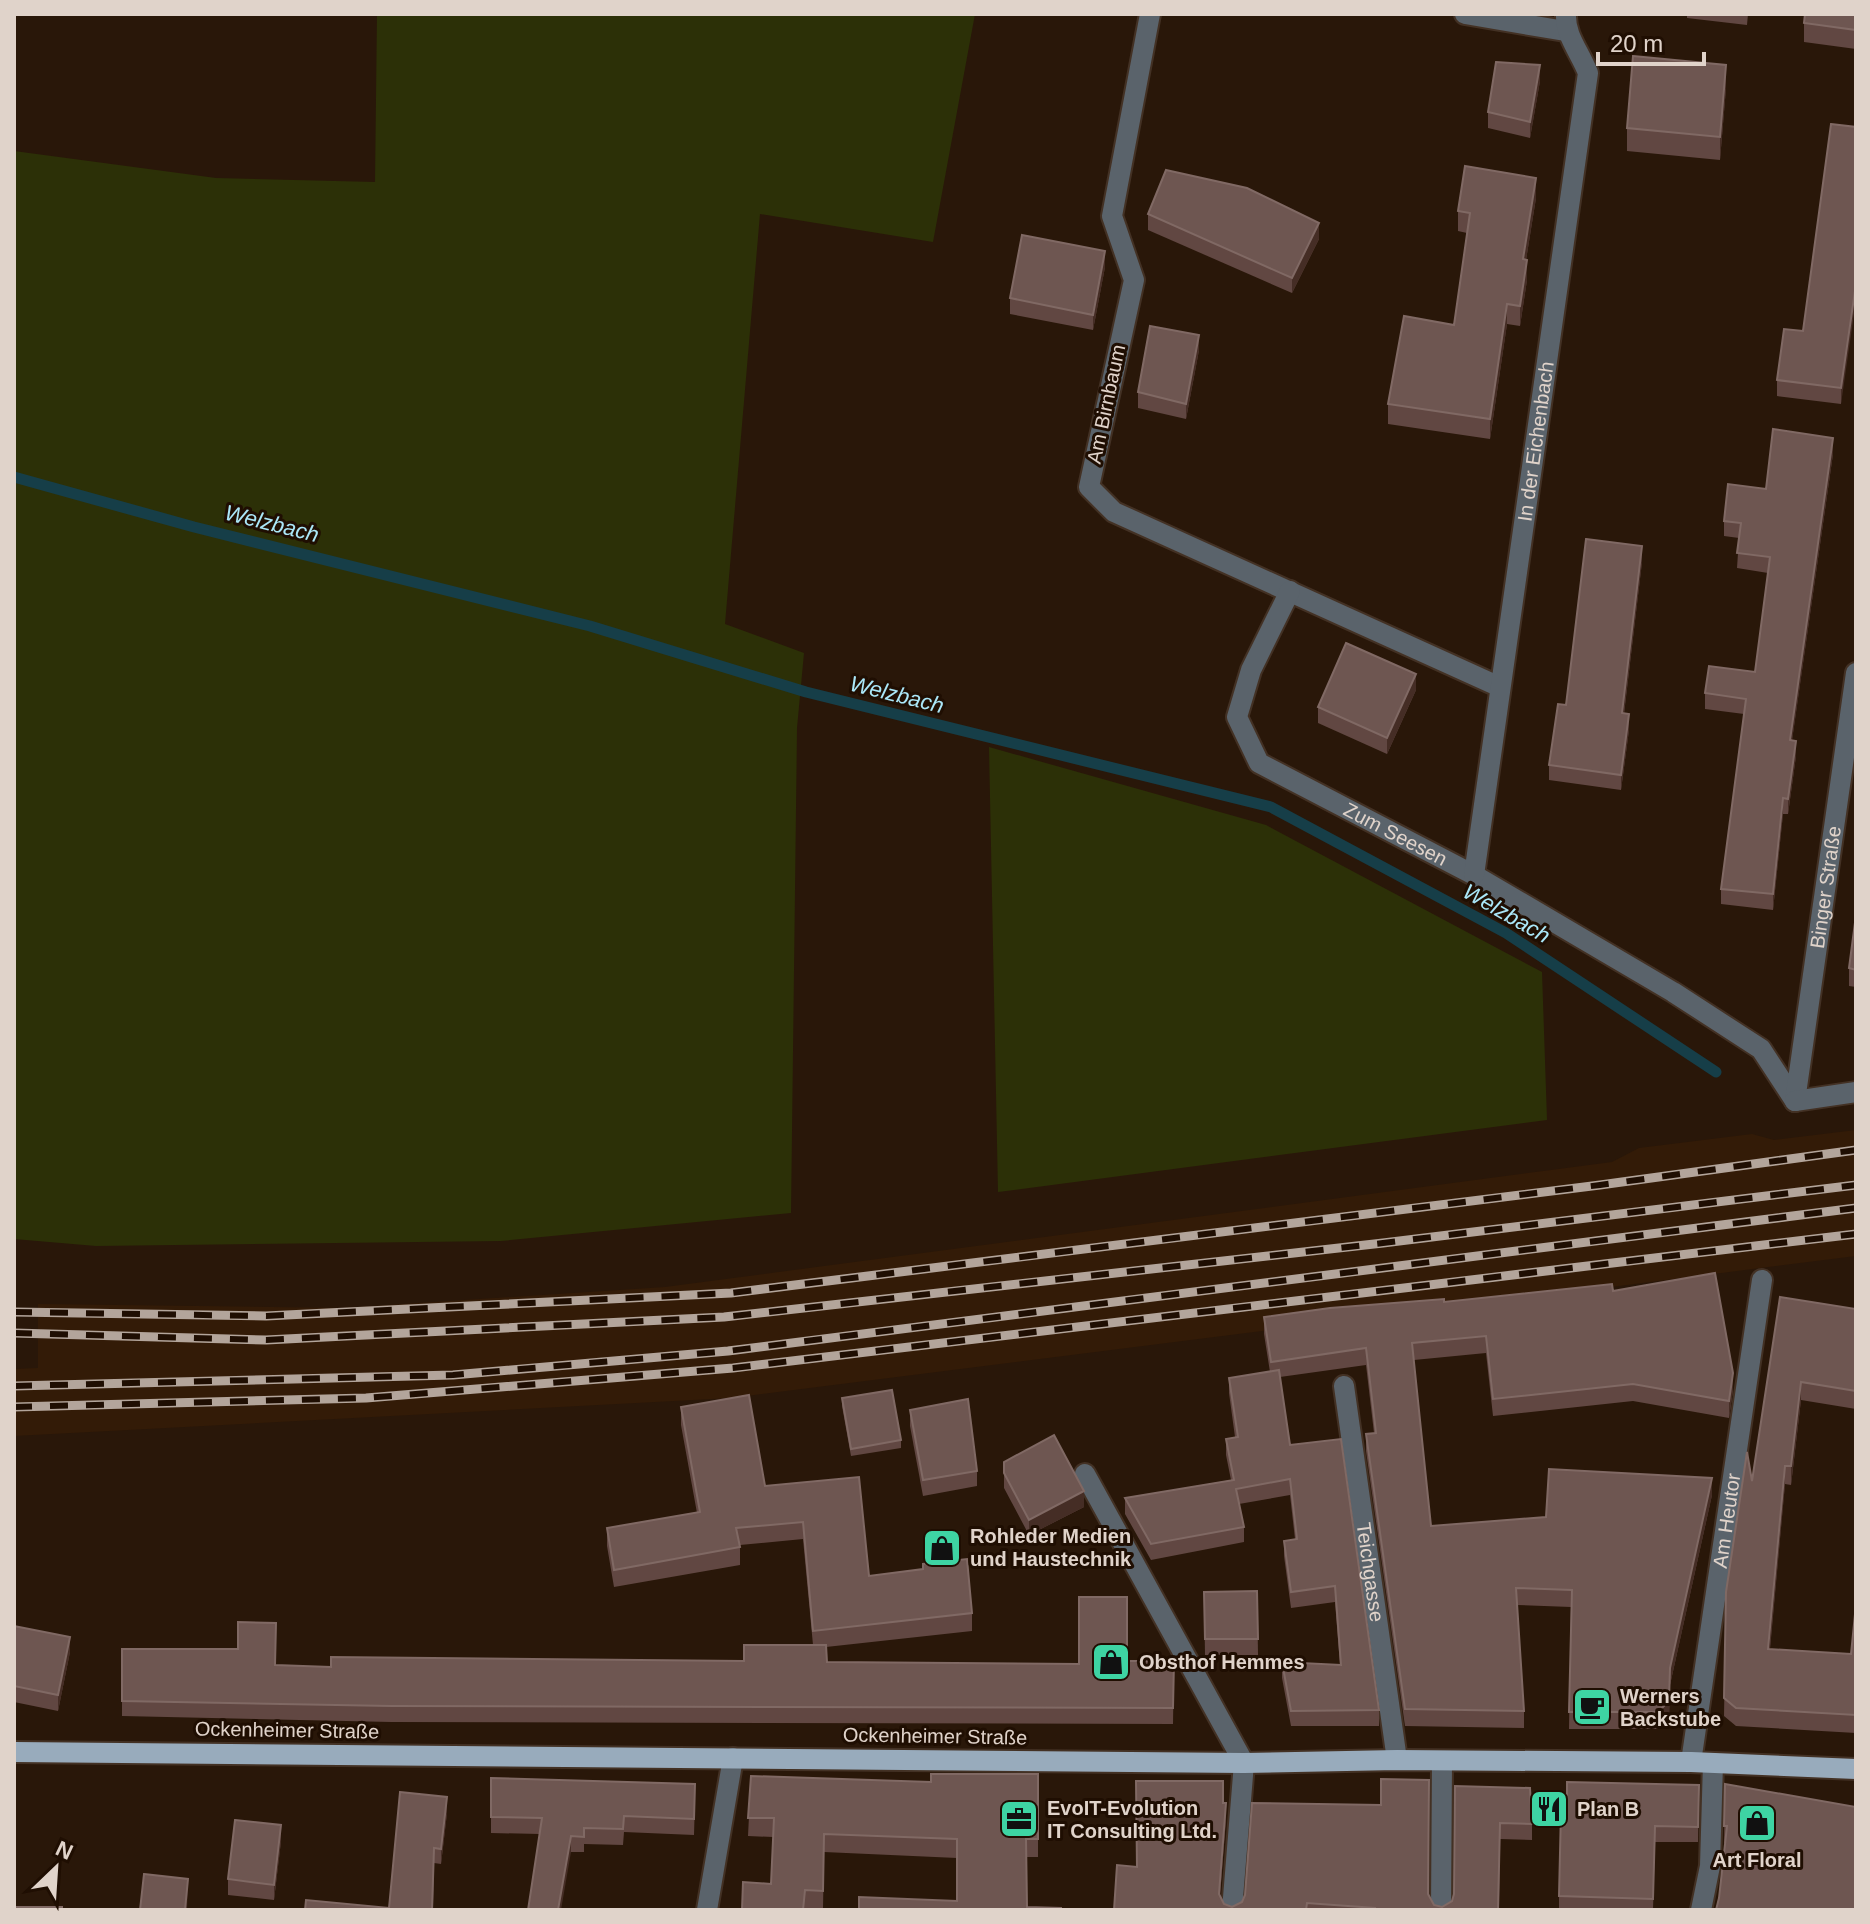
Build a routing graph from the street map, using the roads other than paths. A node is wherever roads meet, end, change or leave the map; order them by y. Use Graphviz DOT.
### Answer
graph roads {
  1 [pos="1150,14"];
  2 [pos="1465,14"];
  3 [pos="1566,23"];
  4 [pos="1290,591"];
  5 [pos="1856,673"];
  6 [pos="1500,687"];
  7 [pos="1474,875"];
  8 [pos="1856,1092"];
  9 [pos="1795,1101"];
  10 [pos="1762,1280"];
  11 [pos="1344,1386"];
  12 [pos="1085,1474"];
  13 [pos="14,1752"];
  14 [pos="733,1758"];
  15 [pos="1397,1760"];
  16 [pos="1442,1761"];
  17 [pos="1691,1762"];
  18 [pos="1244,1763"];
  19 [pos="1713,1763"];
  20 [pos="1856,1769"];
  21 [pos="707,1910"];
  22 [pos="1232,1910"];
  23 [pos="1441,1910"];
  24 [pos="1701,1910"];
  1 -- 4 [label="street, Am Birnbaum"];
  2 -- 3 [label="street"];
  3 -- 6 [label="street, In der Eichenbach"];
  4 -- 6 [label="street, Am Birnbaum"];
  4 -- 7 [label="street, Zum Seesen"];
  5 -- 9 [label="street, Binger Straße"];
  6 -- 7 [label="street, In der Eichenbach"];
  7 -- 9 [label="street, Zum Seesen"];
  8 -- 9 [label="street"];
  10 -- 17 [label="street, Am Heutor"];
  11 -- 15 [label="street, Teichgasse"];
  12 -- 18 [label="street"];
  13 -- 14 [label="main road, Ockenheimer Straße"];
  14 -- 18 [label="main road, Ockenheimer Straße"];
  14 -- 21 [label="street"];
  15 -- 16 [label="main road, Ockenheimer Straße"];
  15 -- 18 [label="main road, Ockenheimer Straße"];
  16 -- 17 [label="main road, Ockenheimer Straße"];
  16 -- 23 [label="street"];
  17 -- 19 [label="main road, Ockenheimer Straße"];
  18 -- 22 [label="street"];
  19 -- 20 [label="main road, Ockenheimer Straße"];
  19 -- 24 [label="street"];
}
